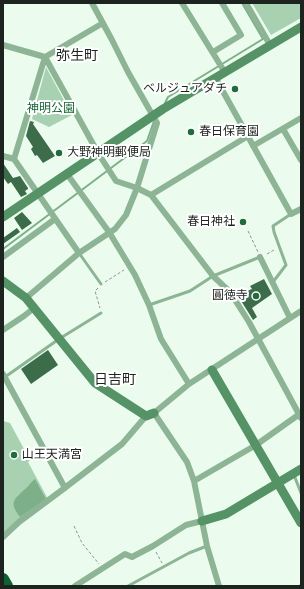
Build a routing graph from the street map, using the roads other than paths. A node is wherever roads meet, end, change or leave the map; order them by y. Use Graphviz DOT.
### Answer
graph roads {
  1 [pos="92,3"];
  2 [pos="182,3"];
  3 [pos="222,3"];
  4 [pos="246,3"];
  5 [pos="103,23"];
  6 [pos="301,27"];
  7 [pos="3,45"];
  8 [pos="270,45"];
  9 [pos="213,52"];
  10 [pos="45,57"];
  11 [pos="224,72"];
  12 [pos="215,77"];
  13 [pos="154,115"];
  14 [pos="301,118"];
  15 [pos="283,129"];
  16 [pos="248,136"];
  17 [pos="253,146"];
  18 [pos="98,153"];
  19 [pos="3,156"];
  20 [pos="14,159"];
  21 [pos="301,160"];
  22 [pos="67,174"];
  23 [pos="137,188"];
  24 [pos="37,194"];
  25 [pos="151,195"];
  26 [pos="301,209"];
  27 [pos="292,214"];
  28 [pos="3,217"];
  29 [pos="55,219"];
  30 [pos="109,232"];
  31 [pos="79,253"];
  32 [pos="3,257"];
  33 [pos="260,257"];
  34 [pos="213,276"];
  35 [pos="3,282"];
  36 [pos="273,282"];
  37 [pos="101,284"];
  38 [pos="26,298"];
  39 [pos="149,304"];
  40 [pos="34,308"];
  41 [pos="301,311"];
  42 [pos="102,313"];
  43 [pos="290,318"];
  44 [pos="3,330"];
  45 [pos="59,339"];
  46 [pos="258,339"];
  47 [pos="212,370"];
  48 [pos="4,375"];
  49 [pos="189,384"];
  50 [pos="150,414"];
  51 [pos="300,415"];
  52 [pos="256,445"];
  53 [pos="297,471"];
  54 [pos="194,481"];
  55 [pos="278,483"];
  56 [pos="65,488"];
  57 [pos="301,494"];
  58 [pos="202,521"];
  59 [pos="301,523"];
  60 [pos="3,537"];
  61 [pos="207,546"];
  62 [pos="3,579"];
  63 [pos="7,586"];
  64 [pos="75,586"];
  65 [pos="128,586"];
  66 [pos="219,586"];
  1 -- 5 [label="street"];
  2 -- 9 [label="street"];
  3 -- 9 [label="street"];
  4 -- 8 [label="street"];
  5 -- 10 [label="street"];
  5 -- 13 [label="street"];
  6 -- 8 [label="street"];
  7 -- 10 [label="street"];
  8 -- 11 [label="street"];
  9 -- 11 [label="street"];
  10 -- 18 [label="street"];
  10 -- 20 [label="street"];
  11 -- 12 [label="street"];
  12 -- 13 [label="street"];
  12 -- 16 [label="street"];
  13 -- 18 [label="street"];
  13 -- 23 [label="street"];
  14 -- 15 [label="street"];
  15 -- 17 [label="street"];
  15 -- 21 [label="street"];
  16 -- 17 [label="street"];
  16 -- 25 [label="street"];
  17 -- 27 [label="street"];
  18 -- 22 [label="street"];
  18 -- 23 [label="street"];
  19 -- 20 [label="street"];
  20 -- 24 [label="street"];
  22 -- 24 [label="street"];
  22 -- 30 [label="street"];
  23 -- 25 [label="street"];
  23 -- 30 [label="street"];
  24 -- 28 [label="street"];
  24 -- 29 [label="street"];
  25 -- 34 [label="street"];
  26 -- 27 [label="street"];
  27 -- 36 [label="lane"];
  29 -- 31 [label="street"];
  29 -- 32 [label="street"];
  30 -- 31 [label="street"];
  30 -- 39 [label="street"];
  31 -- 37 [label="lane"];
  31 -- 38 [label="street"];
  33 -- 34 [label="lane"];
  33 -- 36 [label="street"];
  34 -- 39 [label="lane"];
  34 -- 46 [label="street"];
  35 -- 38 [label="street"];
  36 -- 43 [label="street"];
  38 -- 40 [label="street"];
  39 -- 49 [label="street"];
  40 -- 44 [label="street"];
  40 -- 45 [label="street"];
  41 -- 43 [label="street"];
  42 -- 45 [label="lane"];
  43 -- 46 [label="street"];
  45 -- 48 [label="lane"];
  45 -- 50 [label="street"];
  46 -- 47 [label="street"];
  46 -- 51 [label="street"];
  47 -- 49 [label="street"];
  47 -- 52 [label="street"];
  48 -- 56 [label="street"];
  49 -- 50 [label="street"];
  50 -- 54 [label="street"];
  50 -- 56 [label="street"];
  51 -- 52 [label="street"];
  52 -- 54 [label="street"];
  52 -- 55 [label="street"];
  53 -- 55 [label="street"];
  53 -- 57 [label="lane"];
  54 -- 58 [label="street"];
  55 -- 58 [label="street"];
  55 -- 59 [label="street"];
  56 -- 60 [label="street"];
  58 -- 61 [label="street"];
  58 -- 64 [label="street"];
  61 -- 65 [label="lane"];
  61 -- 66 [label="street"];
  62 -- 63 [label="highway"];
}
